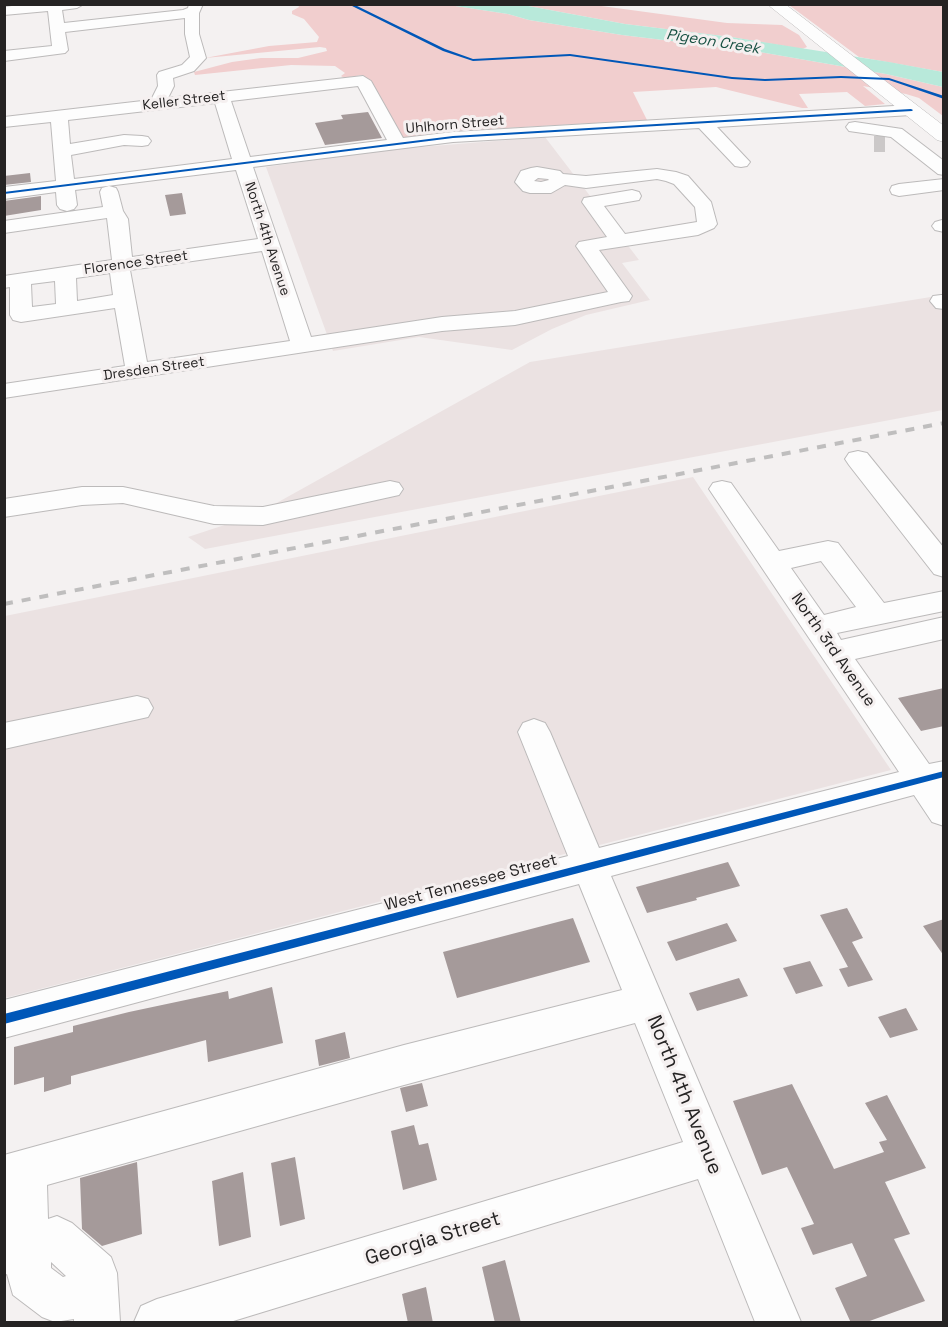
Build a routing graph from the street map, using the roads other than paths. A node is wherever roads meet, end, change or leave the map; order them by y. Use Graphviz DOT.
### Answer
graph roads {
  1 [pos="76,4"];
  2 [pos="774,4"];
  3 [pos="54,6"];
  4 [pos="194,9"];
  5 [pos="4,11"];
  6 [pos="57,28"];
  7 [pos="4,56"];
  8 [pos="221,97"];
  9 [pos="157,104"];
  10 [pos="134,107"];
  11 [pos="911,110"];
  12 [pos="843,114"];
  13 [pos="59,116"];
  14 [pos="4,122"];
  15 [pos="703,122"];
  16 [pos="855,128"];
  17 [pos="506,134"];
  18 [pos="944,136"];
  19 [pos="142,141"];
  20 [pos="397,143"];
  21 [pos="909,143"];
  22 [pos="62,152"];
  23 [pos="741,162"];
  24 [pos="242,163"];
  25 [pos="944,170"];
  26 [pos="149,175"];
  27 [pos="106,181"];
  28 [pos="944,184"];
  29 [pos="60,189"];
  30 [pos="689,189"];
  31 [pos="899,190"];
  32 [pos="4,193"];
  33 [pos="113,211"];
  34 [pos="68,218"];
  35 [pos="4,227"];
  36 [pos="620,241"];
  37 [pos="268,244"];
  38 [pos="121,265"];
  39 [pos="65,273"];
  40 [pos="13,280"];
  41 [pos="125,300"];
  42 [pos="67,309"];
  43 [pos="303,346"];
  44 [pos="137,371"];
  45 [pos="4,391"];
  46 [pos="858,459"];
  47 [pos="390,489"];
  48 [pos="722,489"];
  49 [pos="4,508"];
  50 [pos="772,562"];
  51 [pos="944,567"];
  52 [pos="944,601"];
  53 [pos="876,613"];
  54 [pos="817,627"];
  55 [pos="944,628"];
  56 [pos="835,652"];
  57 [pos="137,708"];
  58 [pos="534,732"];
  59 [pos="4,736"];
  60 [pos="933,777"];
  61 [pos="944,812"];
  62 [pos="591,866"];
  63 [pos="646,1002"];
  64 [pos="4,1018"];
  65 [pos="708,1155"];
  66 [pos="15,1173"];
  67 [pos="16,1250"];
  68 [pos="97,1306"];
  69 [pos="157,1323"];
  70 [pos="778,1323"];
  1 -- 3 [label="street"];
  2 -- 11 [label="main road"];
  3 -- 5 [label="street"];
  3 -- 6 [label="street"];
  4 -- 6 [label="street"];
  4 -- 9 [label="street"];
  6 -- 7 [label="street"];
  8 -- 9 [label="street, Keller Street"];
  8 -- 20 [label="street, Keller Street"];
  8 -- 24 [label="street, North 4th Avenue"];
  9 -- 10 [label="street, Keller Street"];
  10 -- 13 [label="street, Keller Street"];
  10 -- 19 [label="street"];
  11 -- 12 [label="street, Uhlhorn Street"];
  11 -- 18 [label="main road"];
  12 -- 15 [label="street, Uhlhorn Street"];
  12 -- 16 [label="street"];
  13 -- 14 [label="street, Keller Street"];
  13 -- 22 [label="street"];
  15 -- 17 [label="street, Uhlhorn Street"];
  15 -- 23 [label="street"];
  16 -- 21 [label="street"];
  16 -- 21 [label="street"];
  17 -- 20 [label="street, Uhlhorn Street"];
  17 -- 30 [label="street"];
  19 -- 22 [label="street"];
  19 -- 26 [label="street"];
  20 -- 24 [label="street, Uhlhorn Street"];
  21 -- 25 [label="street"];
  22 -- 29 [label="street"];
  24 -- 26 [label="street, Uhlhorn Street"];
  24 -- 37 [label="street, North 4th Avenue"];
  26 -- 27 [label="street, Uhlhorn Street"];
  27 -- 29 [label="street, Uhlhorn Street"];
  27 -- 33 [label="street"];
  28 -- 31 [label="street"];
  29 -- 32 [label="street, Uhlhorn Street"];
  29 -- 34 [label="street"];
  30 -- 36 [label="street"];
  30 -- 36 [label="street"];
  33 -- 34 [label="street"];
  33 -- 38 [label="street"];
  34 -- 35 [label="street"];
  36 -- 43 [label="street, Dresden Street"];
  37 -- 38 [label="street, Florence Street"];
  37 -- 43 [label="street, North 4th Avenue"];
  38 -- 39 [label="street, Florence Street"];
  38 -- 41 [label="street"];
  39 -- 40 [label="street, Florence Street"];
  39 -- 42 [label="street"];
  40 -- 42 [label="street"];
  41 -- 42 [label="street"];
  41 -- 44 [label="street"];
  43 -- 44 [label="street, Dresden Street"];
  44 -- 45 [label="street, Dresden Street"];
  46 -- 51 [label="street"];
  47 -- 49 [label="street"];
  48 -- 50 [label="street, North 3rd Avenue"];
  50 -- 53 [label="street"];
  50 -- 54 [label="street, North 3rd Avenue"];
  52 -- 53 [label="street"];
  53 -- 54 [label="street"];
  54 -- 56 [label="street, North 3rd Avenue"];
  55 -- 56 [label="street"];
  56 -- 60 [label="street, North 3rd Avenue"];
  57 -- 59 [label="street"];
  58 -- 62 [label="street, North 4th Avenue"];
  60 -- 61 [label="street, North 3rd Avenue"];
  60 -- 62 [label="street, West Tennessee Street"];
  62 -- 63 [label="street, North 4th Avenue"];
  62 -- 64 [label="street, West Tennessee Street"];
  63 -- 65 [label="street, North 4th Avenue"];
  63 -- 66 [label="street"];
  65 -- 69 [label="street, Georgia Street"];
  65 -- 70 [label="street, North 4th Avenue"];
  66 -- 67 [label="street"];
  67 -- 68 [label="street"];
}
